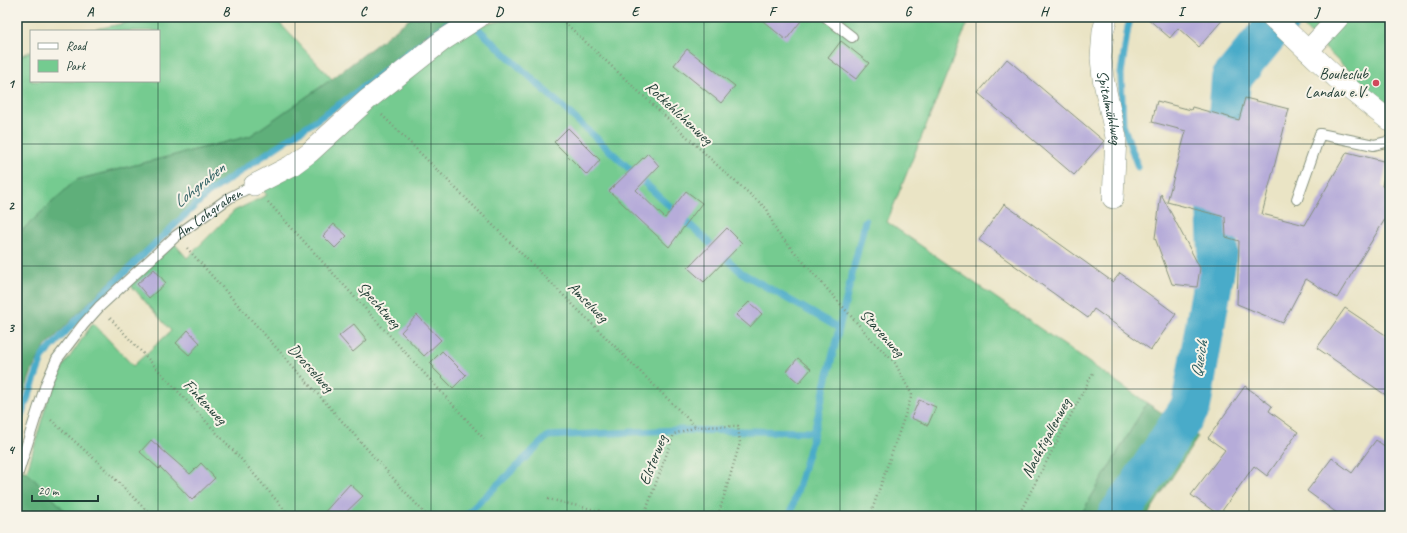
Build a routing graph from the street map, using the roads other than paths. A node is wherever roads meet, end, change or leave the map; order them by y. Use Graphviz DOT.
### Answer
graph roads {
  1 [pos="479,17"];
  2 [pos="826,17"];
  3 [pos="1107,17"];
  4 [pos="1272,17"];
  5 [pos="1339,17"];
  6 [pos="852,37"];
  7 [pos="1301,44"];
  8 [pos="1390,122"];
  9 [pos="1390,141"];
  10 [pos="254,185"];
  11 [pos="1113,198"];
  12 [pos="1298,199"];
  13 [pos="17,476"];
  1 -- 10 [label="street, Am Lohgraben"];
  2 -- 6 [label="lane"];
  3 -- 11 [label="street, Spitalmühlweg"];
  4 -- 7 [label="street"];
  5 -- 7 [label="street"];
  7 -- 8 [label="street"];
  9 -- 12 [label="lane"];
  10 -- 13 [label="lane, Am Lohgraben"];
}
